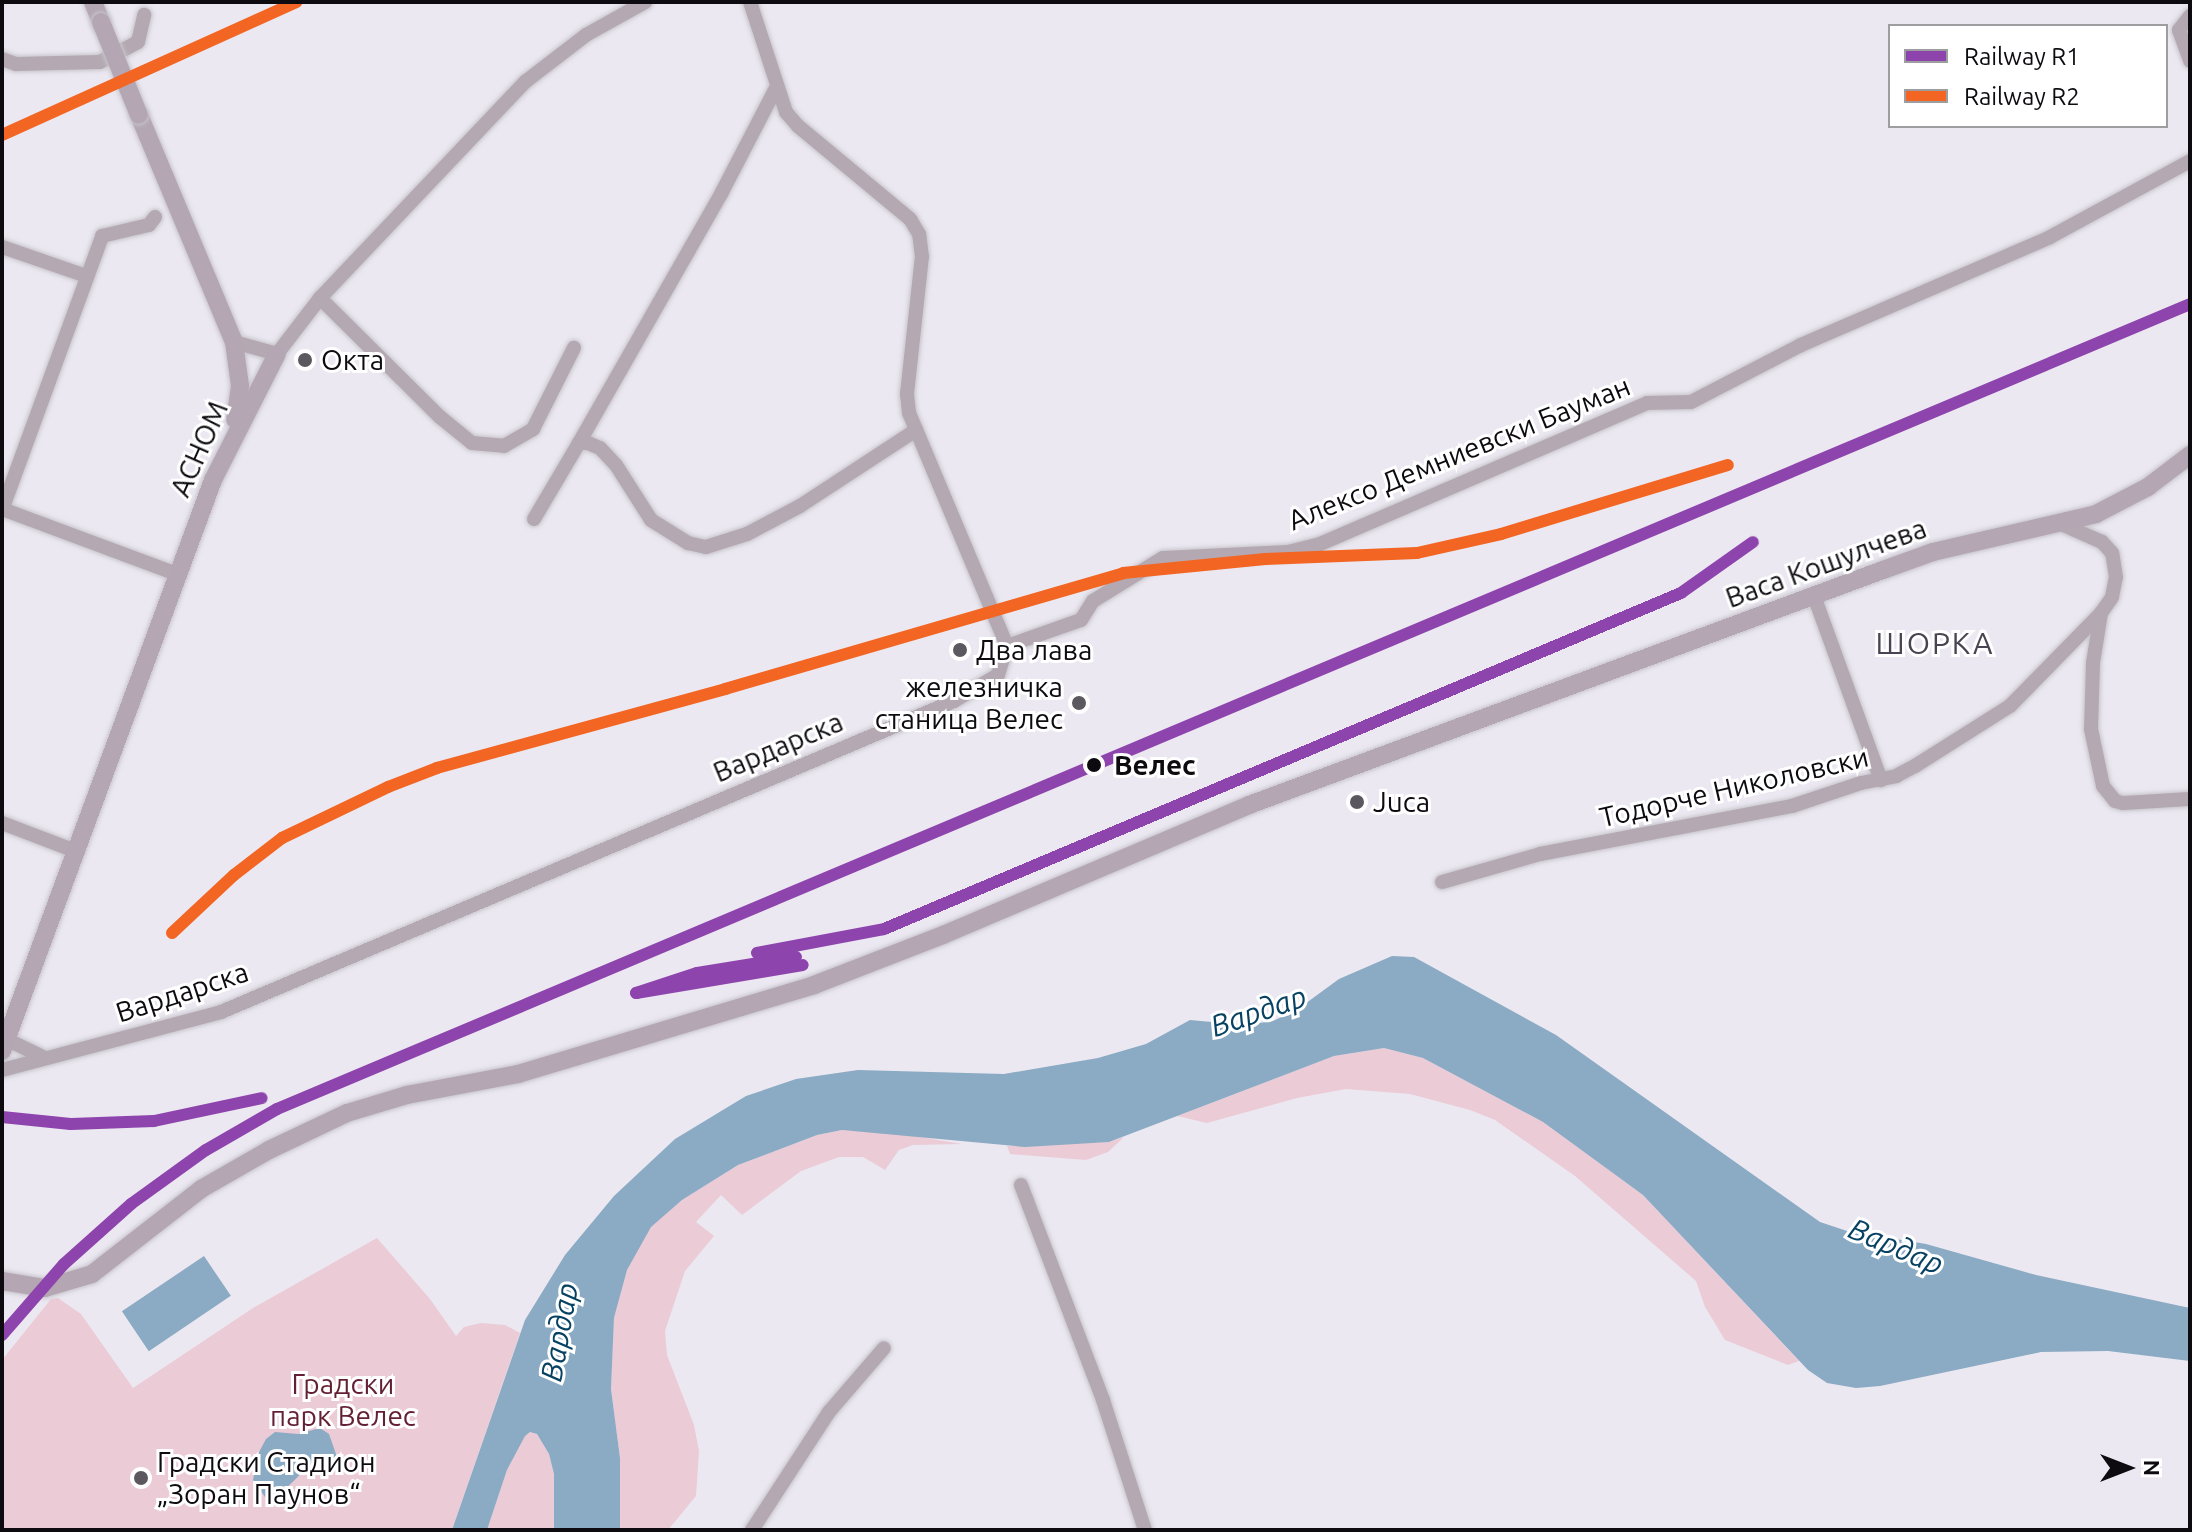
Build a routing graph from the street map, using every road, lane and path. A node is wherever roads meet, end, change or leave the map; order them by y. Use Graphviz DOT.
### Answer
graph roads {
  1 [pos="93,2"];
  2 [pos="645,2"];
  3 [pos="750,2"];
  4 [pos="144,15"];
  5 [pos="2190,16"];
  6 [pos="2,59"];
  7 [pos="2190,61"];
  8 [pos="776,88"];
  9 [pos="2190,161"];
  10 [pos="155,217"];
  11 [pos="2,247"];
  12 [pos="86,276"];
  13 [pos="320,298"];
  14 [pos="234,342"];
  15 [pos="574,348"];
  16 [pos="277,354"];
  17 [pos="916,430"];
  18 [pos="233,437"];
  19 [pos="579,443"];
  20 [pos="2190,455"];
  21 [pos="2,509"];
  22 [pos="534,519"];
  23 [pos="2061,524"];
  24 [pos="177,574"];
  25 [pos="1814,596"];
  26 [pos="2101,613"];
  27 [pos="1007,646"];
  28 [pos="1881,780"];
  29 [pos="2190,799"];
  30 [pos="2,823"];
  31 [pos="78,852"];
  32 [pos="1442,882"];
  33 [pos="5,1046"];
  34 [pos="43,1057"];
  35 [pos="2,1070"];
  36 [pos="1021,1185"];
  37 [pos="2,1281"];
  38 [pos="884,1348"];
  39 [pos="752,1530"];
  40 [pos="1145,1530"];
  1 -- 14 [label="main road, bridge"];
  2 -- 13 [label="street, АСНОМ"];
  3 -- 8 [label="street"];
  4 -- 6 [label="street"];
  5 -- 7 [label="street"];
  8 -- 17 [label="street"];
  8 -- 19 [label="street"];
  9 -- 27 [label="street, Алексо Демниевски Бауман"];
  10 -- 12 [label="street"];
  11 -- 12 [label="street"];
  12 -- 21 [label="street"];
  13 -- 15 [label="street"];
  13 -- 16 [label="street, АСНОМ"];
  14 -- 16 [label="street"];
  14 -- 18 [label="main road"];
  16 -- 18 [label="main road, АСНОМ"];
  17 -- 19 [label="street"];
  17 -- 27 [label="street"];
  18 -- 24 [label="main road, АСНОМ"];
  19 -- 22 [label="street"];
  20 -- 23 [label="main road, Васа Кошулчева"];
  21 -- 24 [label="street"];
  23 -- 25 [label="main road, Васа Кошулчева"];
  23 -- 26 [label="street, Тодорче Николовски"];
  24 -- 31 [label="main road, АСНОМ"];
  25 -- 28 [label="street"];
  25 -- 37 [label="main road, Васа Кошулчева"];
  26 -- 28 [label="street, Тодорче Николовски"];
  26 -- 29 [label="street"];
  27 -- 34 [label="street, Вардарска"];
  28 -- 32 [label="street, Тодорче Николовски"];
  30 -- 31 [label="street"];
  31 -- 33 [label="main road, АСНОМ"];
  33 -- 34 [label="street"];
  34 -- 35 [label="street, Вардарска"];
  36 -- 40 [label="street"];
  38 -- 39 [label="street"];
}
